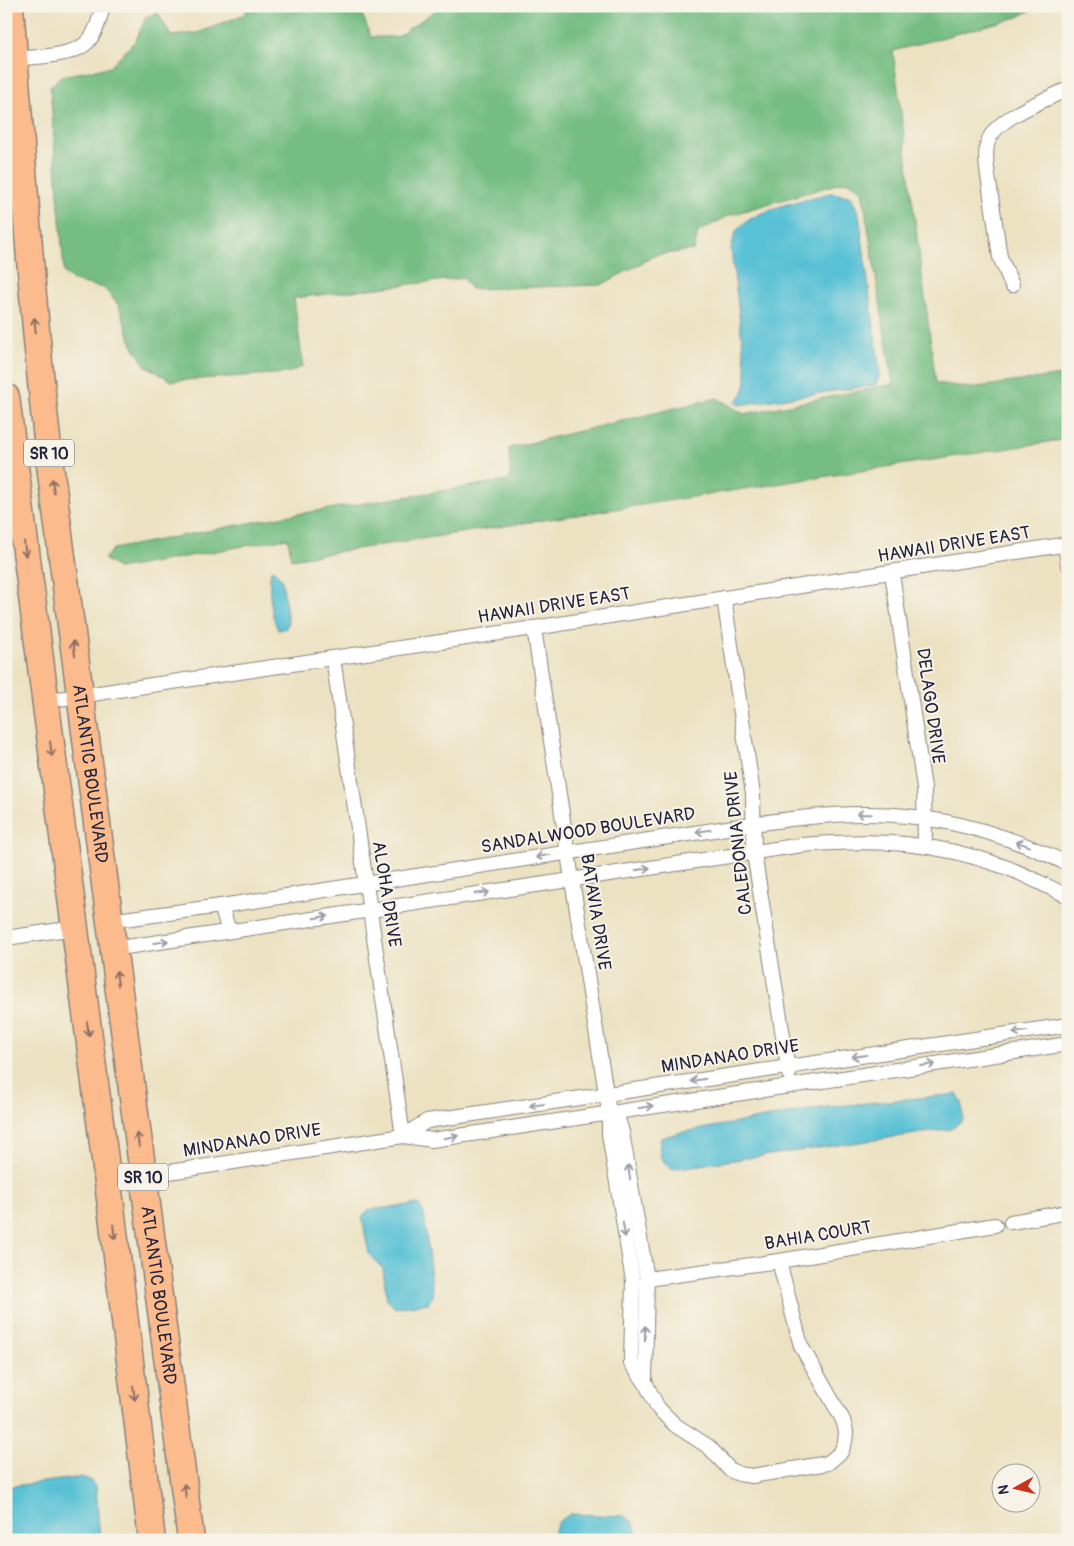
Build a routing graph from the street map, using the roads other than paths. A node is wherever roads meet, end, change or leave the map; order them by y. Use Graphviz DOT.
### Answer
graph roads {
  1 [pos="10,6"];
  2 [pos="103,6"];
  3 [pos="10,59"];
  4 [pos="1068,89"];
  5 [pos="1012,285"];
  6 [pos="6,397"];
  7 [pos="1066,545"];
  8 [pos="1068,564"];
  9 [pos="892,573"];
  10 [pos="724,598"];
  11 [pos="534,628"];
  12 [pos="333,658"];
  13 [pos="80,696"];
  14 [pos="45,701"];
  15 [pos="925,818"];
  16 [pos="753,824"];
  17 [pos="925,845"];
  18 [pos="568,852"];
  19 [pos="754,853"];
  20 [pos="1068,864"];
  21 [pos="572,880"];
  22 [pos="366,883"];
  23 [pos="1068,896"];
  24 [pos="221,906"];
  25 [pos="370,909"];
  26 [pos="109,921"];
  27 [pos="74,928"];
  28 [pos="229,931"];
  29 [pos="6,938"];
  30 [pos="113,949"];
  31 [pos="1068,1025"];
  32 [pos="1068,1044"];
  33 [pos="787,1066"];
  34 [pos="790,1085"];
  35 [pos="606,1095"];
  36 [pos="610,1112"];
  37 [pos="403,1136"];
  38 [pos="143,1176"];
  39 [pos="108,1183"];
  40 [pos="1068,1212"];
  41 [pos="1011,1222"];
  42 [pos="995,1225"];
  43 [pos="779,1261"];
  44 [pos="647,1279"];
  45 [pos="645,1382"];
  46 [pos="152,1540"];
  47 [pos="191,1540"];
  1 -- 3 [label="highway, ATLANTIC BOULEVARD / SR 10"];
  2 -- 3 [label="street"];
  13 -- 3 [label="highway, ATLANTIC BOULEVARD / SR 10, one-way"];
  4 -- 5 [label="street"];
  6 -- 14 [label="highway, ATLANTIC BOULEVARD / SR 10, one-way"];
  7 -- 8 [label="street"];
  7 -- 9 [label="street, HAWAII DRIVE EAST"];
  9 -- 10 [label="street, HAWAII DRIVE EAST"];
  9 -- 15 [label="street, DELAGO DRIVE"];
  10 -- 11 [label="street, HAWAII DRIVE EAST"];
  10 -- 16 [label="street, CALEDONIA DRIVE"];
  11 -- 12 [label="street, HAWAII DRIVE EAST"];
  11 -- 18 [label="street, BATAVIA DRIVE"];
  12 -- 13 [label="street, HAWAII DRIVE EAST"];
  12 -- 22 [label="street, ALOHA DRIVE"];
  13 -- 14 [label="street, HAWAII DRIVE EAST"];
  13 -- 26 [label="highway, ATLANTIC BOULEVARD / SR 10"];
  14 -- 27 [label="highway, ATLANTIC BOULEVARD / SR 10, one-way"];
  15 -- 16 [label="street, SANDALWOOD BOULEVARD, one-way"];
  15 -- 17 [label="street, DELAGO DRIVE"];
  20 -- 15 [label="street, SANDALWOOD BOULEVARD, one-way"];
  16 -- 18 [label="street, SANDALWOOD BOULEVARD, one-way"];
  16 -- 19 [label="street, CALEDONIA DRIVE"];
  17 -- 19 [label="street"];
  17 -- 23 [label="street"];
  18 -- 21 [label="street, BATAVIA DRIVE"];
  18 -- 22 [label="street, SANDALWOOD BOULEVARD, one-way"];
  21 -- 19 [label="street, one-way"];
  19 -- 33 [label="street, CALEDONIA DRIVE"];
  25 -- 21 [label="street, one-way"];
  21 -- 35 [label="street, BATAVIA DRIVE"];
  22 -- 24 [label="street, SANDALWOOD BOULEVARD"];
  22 -- 25 [label="street, ALOHA DRIVE"];
  24 -- 26 [label="street, SANDALWOOD BOULEVARD"];
  24 -- 28 [label="street"];
  28 -- 25 [label="street, one-way"];
  25 -- 37 [label="street, ALOHA DRIVE"];
  26 -- 30 [label="highway, ATLANTIC BOULEVARD / SR 10"];
  27 -- 29 [label="street"];
  27 -- 39 [label="highway, ATLANTIC BOULEVARD / SR 10, one-way"];
  30 -- 28 [label="street, one-way"];
  38 -- 30 [label="highway, ATLANTIC BOULEVARD / SR 10, one-way"];
  31 -- 33 [label="street, MINDANAO DRIVE, one-way"];
  34 -- 32 [label="street, MINDANAO DRIVE, one-way"];
  33 -- 34 [label="street, CALEDONIA DRIVE"];
  33 -- 35 [label="street, MINDANAO DRIVE, one-way"];
  36 -- 34 [label="street, MINDANAO DRIVE, one-way"];
  35 -- 36 [label="street, BATAVIA DRIVE"];
  35 -- 37 [label="street, MINDANAO DRIVE, one-way"];
  37 -- 36 [label="street, MINDANAO DRIVE, one-way"];
  44 -- 36 [label="street, one-way"];
  36 -- 45 [label="street, one-way"];
  37 -- 38 [label="street, MINDANAO DRIVE"];
  38 -- 39 [label="street, MINDANAO DRIVE"];
  47 -- 38 [label="highway, ATLANTIC BOULEVARD / SR 10, one-way"];
  39 -- 46 [label="highway, ATLANTIC BOULEVARD / SR 10, one-way"];
  40 -- 41 [label="street"];
  42 -- 43 [label="street, BAHIA COURT"];
  43 -- 44 [label="street, BAHIA COURT"];
  43 -- 45 [label="street"];
  45 -- 44 [label="street, one-way"];
}
